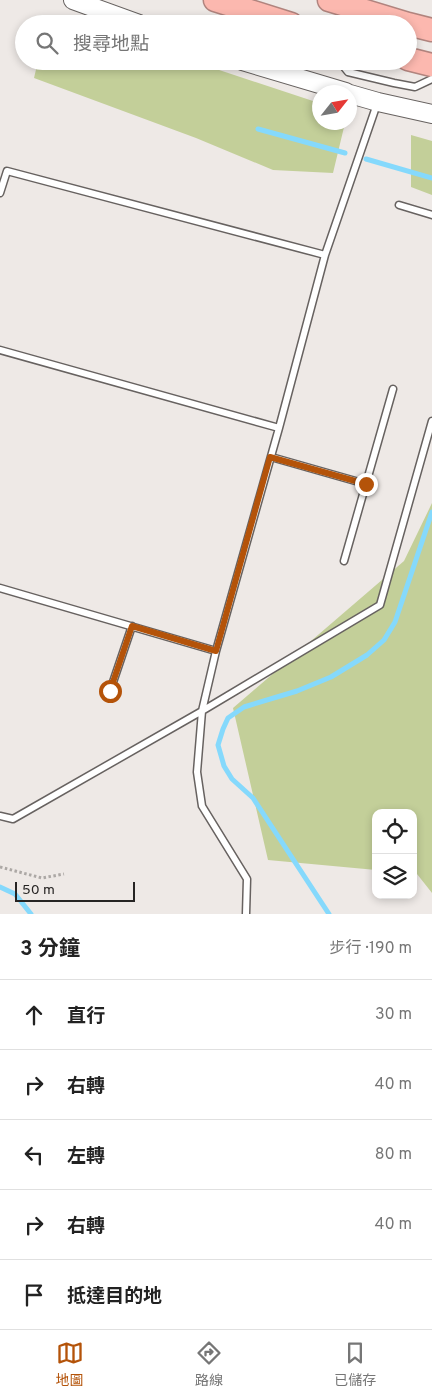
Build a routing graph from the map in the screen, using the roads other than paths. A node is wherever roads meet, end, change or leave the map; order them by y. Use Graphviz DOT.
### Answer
graph roads {
  1 [pos="73,0"];
  2 [pos="215,0"];
  3 [pos="329,0"];
  4 [pos="114,15"];
  5 [pos="262,15"];
  6 [pos="378,15"];
  7 [pos="417,26"];
  8 [pos="432,30"];
  9 [pos="417,62"];
  10 [pos="432,66"];
  11 [pos="272,70"];
  12 [pos="346,70"];
  13 [pos="432,79"];
  14 [pos="322,85"];
  15 [pos="357,96"];
  16 [pos="378,102"];
  17 [pos="432,114"];
  18 [pos="0,193"];
  19 [pos="399,205"];
  20 [pos="432,215"];
  21 [pos="325,255"];
  22 [pos="0,350"];
  23 [pos="393,389"];
  24 [pos="432,421"];
  25 [pos="278,428"];
  26 [pos="270,457"];
  27 [pos="366,484"];
  28 [pos="344,561"];
  29 [pos="0,588"];
  30 [pos="132,626"];
  31 [pos="216,651"];
  32 [pos="110,691"];
  33 [pos="202,711"];
  34 [pos="0,816"];
  35 [pos="246,914"];
  1 -- 4 [label="main road"];
  2 -- 5 [label="highway"];
  3 -- 6 [label="highway"];
  7 -- 8 [label="highway"];
  9 -- 10 [label="highway"];
  11 -- 14 [label="main road"];
  12 -- 13 [label="lane"];
  15 -- 16 [label="main road"];
  16 -- 17 [label="main road"];
  16 -- 21 [label="lane"];
  18 -- 21 [label="lane"];
  19 -- 20 [label="lane"];
  21 -- 25 [label="lane"];
  22 -- 25 [label="lane"];
  23 -- 27 [label="lane"];
  24 -- 33 [label="lane"];
  25 -- 26 [label="lane"];
  26 -- 27 [label="lane"];
  26 -- 31 [label="lane"];
  27 -- 28 [label="lane"];
  29 -- 30 [label="lane"];
  30 -- 31 [label="lane"];
  30 -- 32 [label="lane"];
  31 -- 33 [label="lane"];
  33 -- 34 [label="lane"];
  33 -- 35 [label="lane"];
}
